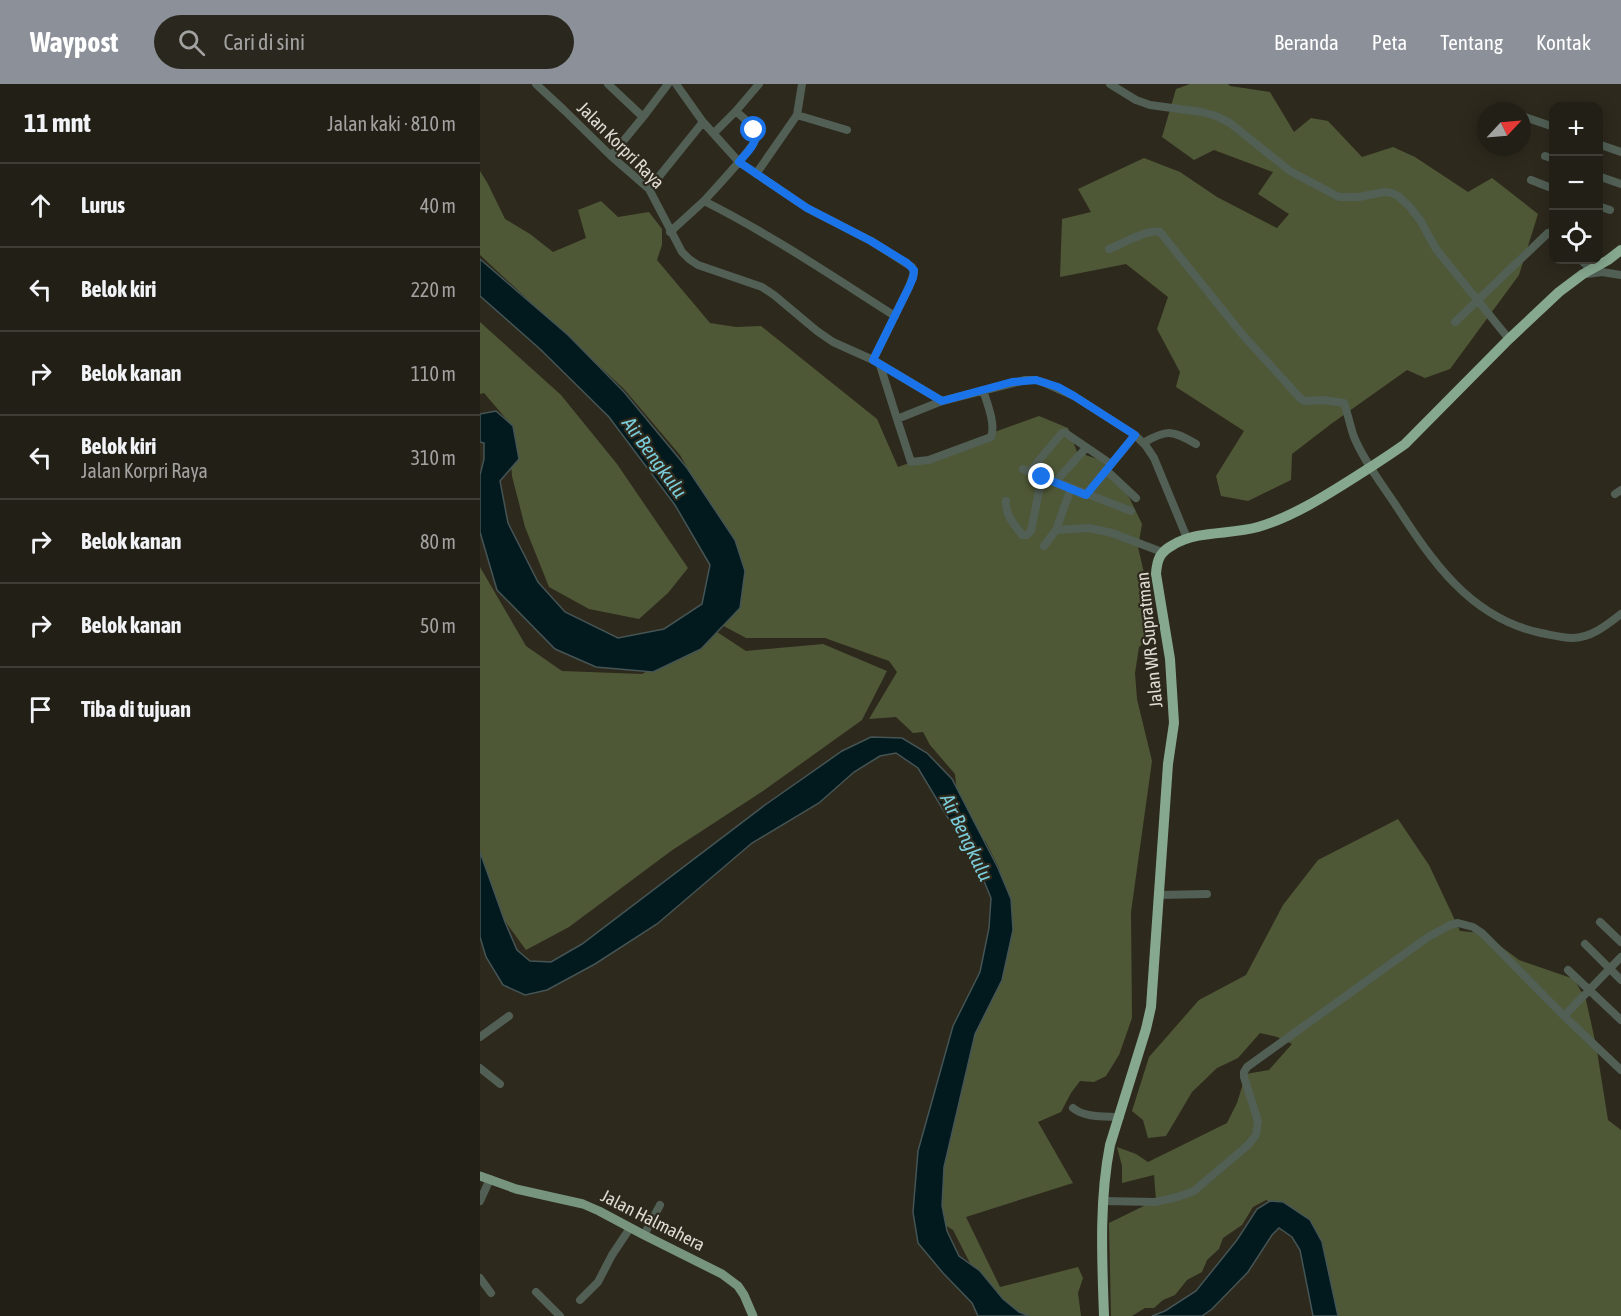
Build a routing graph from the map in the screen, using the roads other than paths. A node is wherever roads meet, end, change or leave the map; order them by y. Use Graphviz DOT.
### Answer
graph roads {
  1 [pos="536,84"];
  2 [pos="608,84"];
  3 [pos="668,84"];
  4 [pos="676,84"];
  5 [pos="759,84"];
  6 [pos="802,84"];
  7 [pos="1110,84"];
  8 [pos="736,111"];
  9 [pos="797,115"];
  10 [pos="643,117"];
  11 [pos="1531,119"];
  12 [pos="703,122"];
  13 [pos="1549,125"];
  14 [pos="847,130"];
  15 [pos="714,133"];
  16 [pos="1603,146"];
  17 [pos="1621,153"];
  18 [pos="610,156"];
  19 [pos="1545,156"];
  20 [pos="1549,157"];
  21 [pos="739,162"];
  22 [pos="756,174"];
  23 [pos="1603,177"];
  24 [pos="1531,180"];
  25 [pos="1621,184"];
  26 [pos="1549,187"];
  27 [pos="649,189"];
  28 [pos="704,201"];
  29 [pos="1603,207"];
  30 [pos="1610,210"];
  31 [pos="670,232"];
  32 [pos="1549,233"];
  33 [pos="1109,249"];
  34 [pos="1621,250"];
  35 [pos="1583,264"];
  36 [pos="1588,272"];
  37 [pos="1621,275"];
  38 [pos="1477,300"];
  39 [pos="895,316"];
  40 [pos="1455,322"];
  41 [pos="1509,339"];
  42 [pos="876,362"];
  43 [pos="984,390"];
  44 [pos="942,401"];
  45 [pos="897,419"];
  46 [pos="1135,435"];
  47 [pos="1143,444"];
  48 [pos="1196,444"];
  49 [pos="1086,448"];
  50 [pos="1108,467"];
  51 [pos="1371,467"];
  52 [pos="1042,477"];
  53 [pos="1056,481"];
  54 [pos="1071,488"];
  55 [pos="1086,495"];
  56 [pos="1136,498"];
  57 [pos="1006,501"];
  58 [pos="1131,511"];
  59 [pos="1056,530"];
  60 [pos="1187,538"];
  61 [pos="1044,546"];
  62 [pos="1162,552"];
  63 [pos="1621,614"];
  64 [pos="1207,894"];
  65 [pos="1158,895"];
  66 [pos="1600,922"];
  67 [pos="1621,942"];
  68 [pos="1585,944"];
  69 [pos="1621,957"];
  70 [pos="1610,969"];
  71 [pos="1568,970"];
  72 [pos="1621,980"];
  73 [pos="1589,990"];
  74 [pos="509,1016"];
  75 [pos="1563,1016"];
  76 [pos="1621,1020"];
  77 [pos="480,1037"];
  78 [pos="480,1068"];
  79 [pos="1621,1070"];
  80 [pos="500,1084"];
  81 [pos="1073,1108"];
  82 [pos="1120,1117"];
  83 [pos="483,1178"];
  84 [pos="480,1201"];
  85 [pos="1104,1202"];
  86 [pos="660,1205"];
  87 [pos="630,1228"];
  88 [pos="644,1235"];
  89 [pos="480,1278"];
  90 [pos="536,1292"];
  91 [pos="490,1293"];
  92 [pos="580,1300"];
  93 [pos="560,1316"];
  94 [pos="753,1316"];
  95 [pos="1104,1316"];
  1 -- 18 [label="street, Jalan Korpri Raya"];
  2 -- 10 [label="street"];
  3 -- 10 [label="street"];
  4 -- 12 [label="street"];
  5 -- 8 [label="street"];
  6 -- 9 [label="street"];
  7 -- 38 [label="street"];
  8 -- 15 [label="street"];
  8 -- 21 [label="street"];
  9 -- 14 [label="street"];
  9 -- 22 [label="street"];
  10 -- 18 [label="street"];
  11 -- 13 [label="street"];
  12 -- 15 [label="street"];
  12 -- 27 [label="street"];
  15 -- 21 [label="street"];
  16 -- 17 [label="street"];
  18 -- 27 [label="street, Jalan Korpri Raya"];
  19 -- 20 [label="street"];
  21 -- 22 [label="street"];
  21 -- 28 [label="street"];
  22 -- 39 [label="street"];
  23 -- 25 [label="street"];
  24 -- 26 [label="street"];
  27 -- 31 [label="street, Jalan Korpri Raya"];
  28 -- 31 [label="street"];
  28 -- 39 [label="street"];
  29 -- 30 [label="street"];
  31 -- 42 [label="street, Jalan Korpri Raya"];
  32 -- 38 [label="street"];
  33 -- 51 [label="street"];
  34 -- 36 [label="highway, Jalan WR Supratman"];
  35 -- 36 [label="street"];
  36 -- 37 [label="street"];
  36 -- 41 [label="highway, Jalan WR Supratman"];
  38 -- 40 [label="street"];
  38 -- 41 [label="street"];
  39 -- 42 [label="street"];
  41 -- 51 [label="highway, Jalan WR Supratman"];
  42 -- 44 [label="street, Jalan Korpri Raya"];
  42 -- 45 [label="street"];
  43 -- 44 [label="street"];
  43 -- 45 [label="street"];
  43 -- 46 [label="street"];
  44 -- 45 [label="street"];
  46 -- 47 [label="street"];
  46 -- 50 [label="street"];
  47 -- 48 [label="street"];
  47 -- 60 [label="street"];
  49 -- 50 [label="street"];
  49 -- 52 [label="street"];
  49 -- 53 [label="street"];
  50 -- 55 [label="street"];
  50 -- 56 [label="street"];
  51 -- 60 [label="highway, Jalan WR Supratman"];
  51 -- 63 [label="street"];
  52 -- 53 [label="street"];
  52 -- 57 [label="street"];
  53 -- 54 [label="street"];
  54 -- 55 [label="street"];
  54 -- 59 [label="street"];
  55 -- 58 [label="street"];
  59 -- 61 [label="street"];
  59 -- 62 [label="street"];
  60 -- 62 [label="highway, Jalan WR Supratman"];
  62 -- 65 [label="highway, Jalan WR Supratman"];
  64 -- 65 [label="street"];
  65 -- 82 [label="highway, Jalan WR Supratman"];
  66 -- 67 [label="street"];
  68 -- 70 [label="street"];
  69 -- 70 [label="street"];
  70 -- 72 [label="street"];
  70 -- 73 [label="street"];
  71 -- 73 [label="street"];
  73 -- 75 [label="street"];
  73 -- 76 [label="street"];
  74 -- 77 [label="street"];
  75 -- 79 [label="street"];
  75 -- 85 [label="street"];
  78 -- 80 [label="street"];
  81 -- 82 [label="street"];
  82 -- 85 [label="highway, Jalan WR Supratman"];
  83 -- 84 [label="street"];
  83 -- 87 [label="main road, Jalan Halmahera"];
  85 -- 95 [label="highway, Jalan WR Supratman"];
  86 -- 88 [label="street"];
  87 -- 88 [label="main road, Jalan Halmahera"];
  87 -- 92 [label="street"];
  88 -- 94 [label="main road, Jalan Halmahera"];
  89 -- 91 [label="street"];
  90 -- 93 [label="street"];
}
